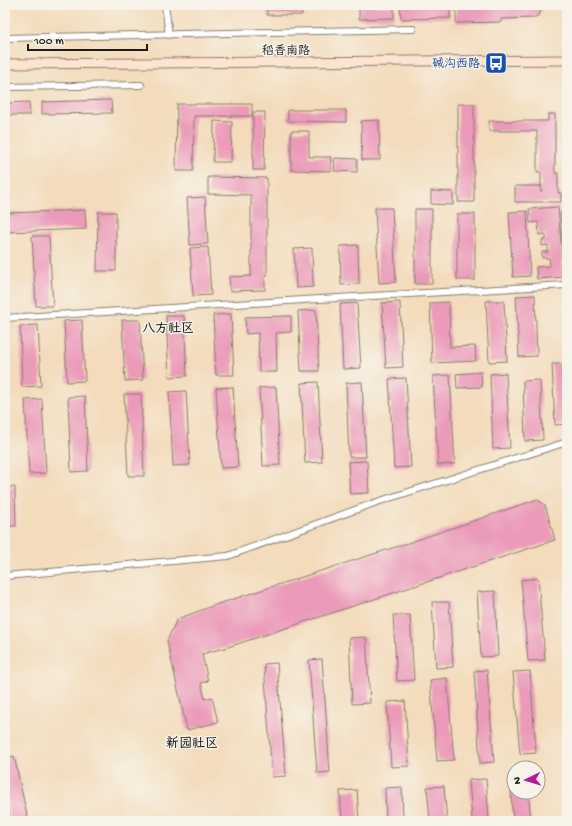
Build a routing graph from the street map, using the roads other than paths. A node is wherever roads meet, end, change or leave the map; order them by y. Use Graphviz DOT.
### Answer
graph roads {
  1 [pos="165,5"];
  2 [pos="413,29"];
  3 [pos="169,35"];
  4 [pos="5,38"];
  5 [pos="567,60"];
  6 [pos="5,64"];
  7 [pos="141,85"];
  8 [pos="5,87"];
  9 [pos="567,212"];
  10 [pos="567,265"];
  11 [pos="567,285"];
  12 [pos="5,318"];
  13 [pos="567,442"];
  14 [pos="5,576"];
  1 -- 3 [label="street"];
  2 -- 3 [label="street"];
  3 -- 4 [label="street"];
  5 -- 6 [label="main road, 稻香南路"];
  7 -- 8 [label="street"];
  9 -- 10 [label="street"];
  11 -- 12 [label="street"];
  13 -- 14 [label="street"];
}
